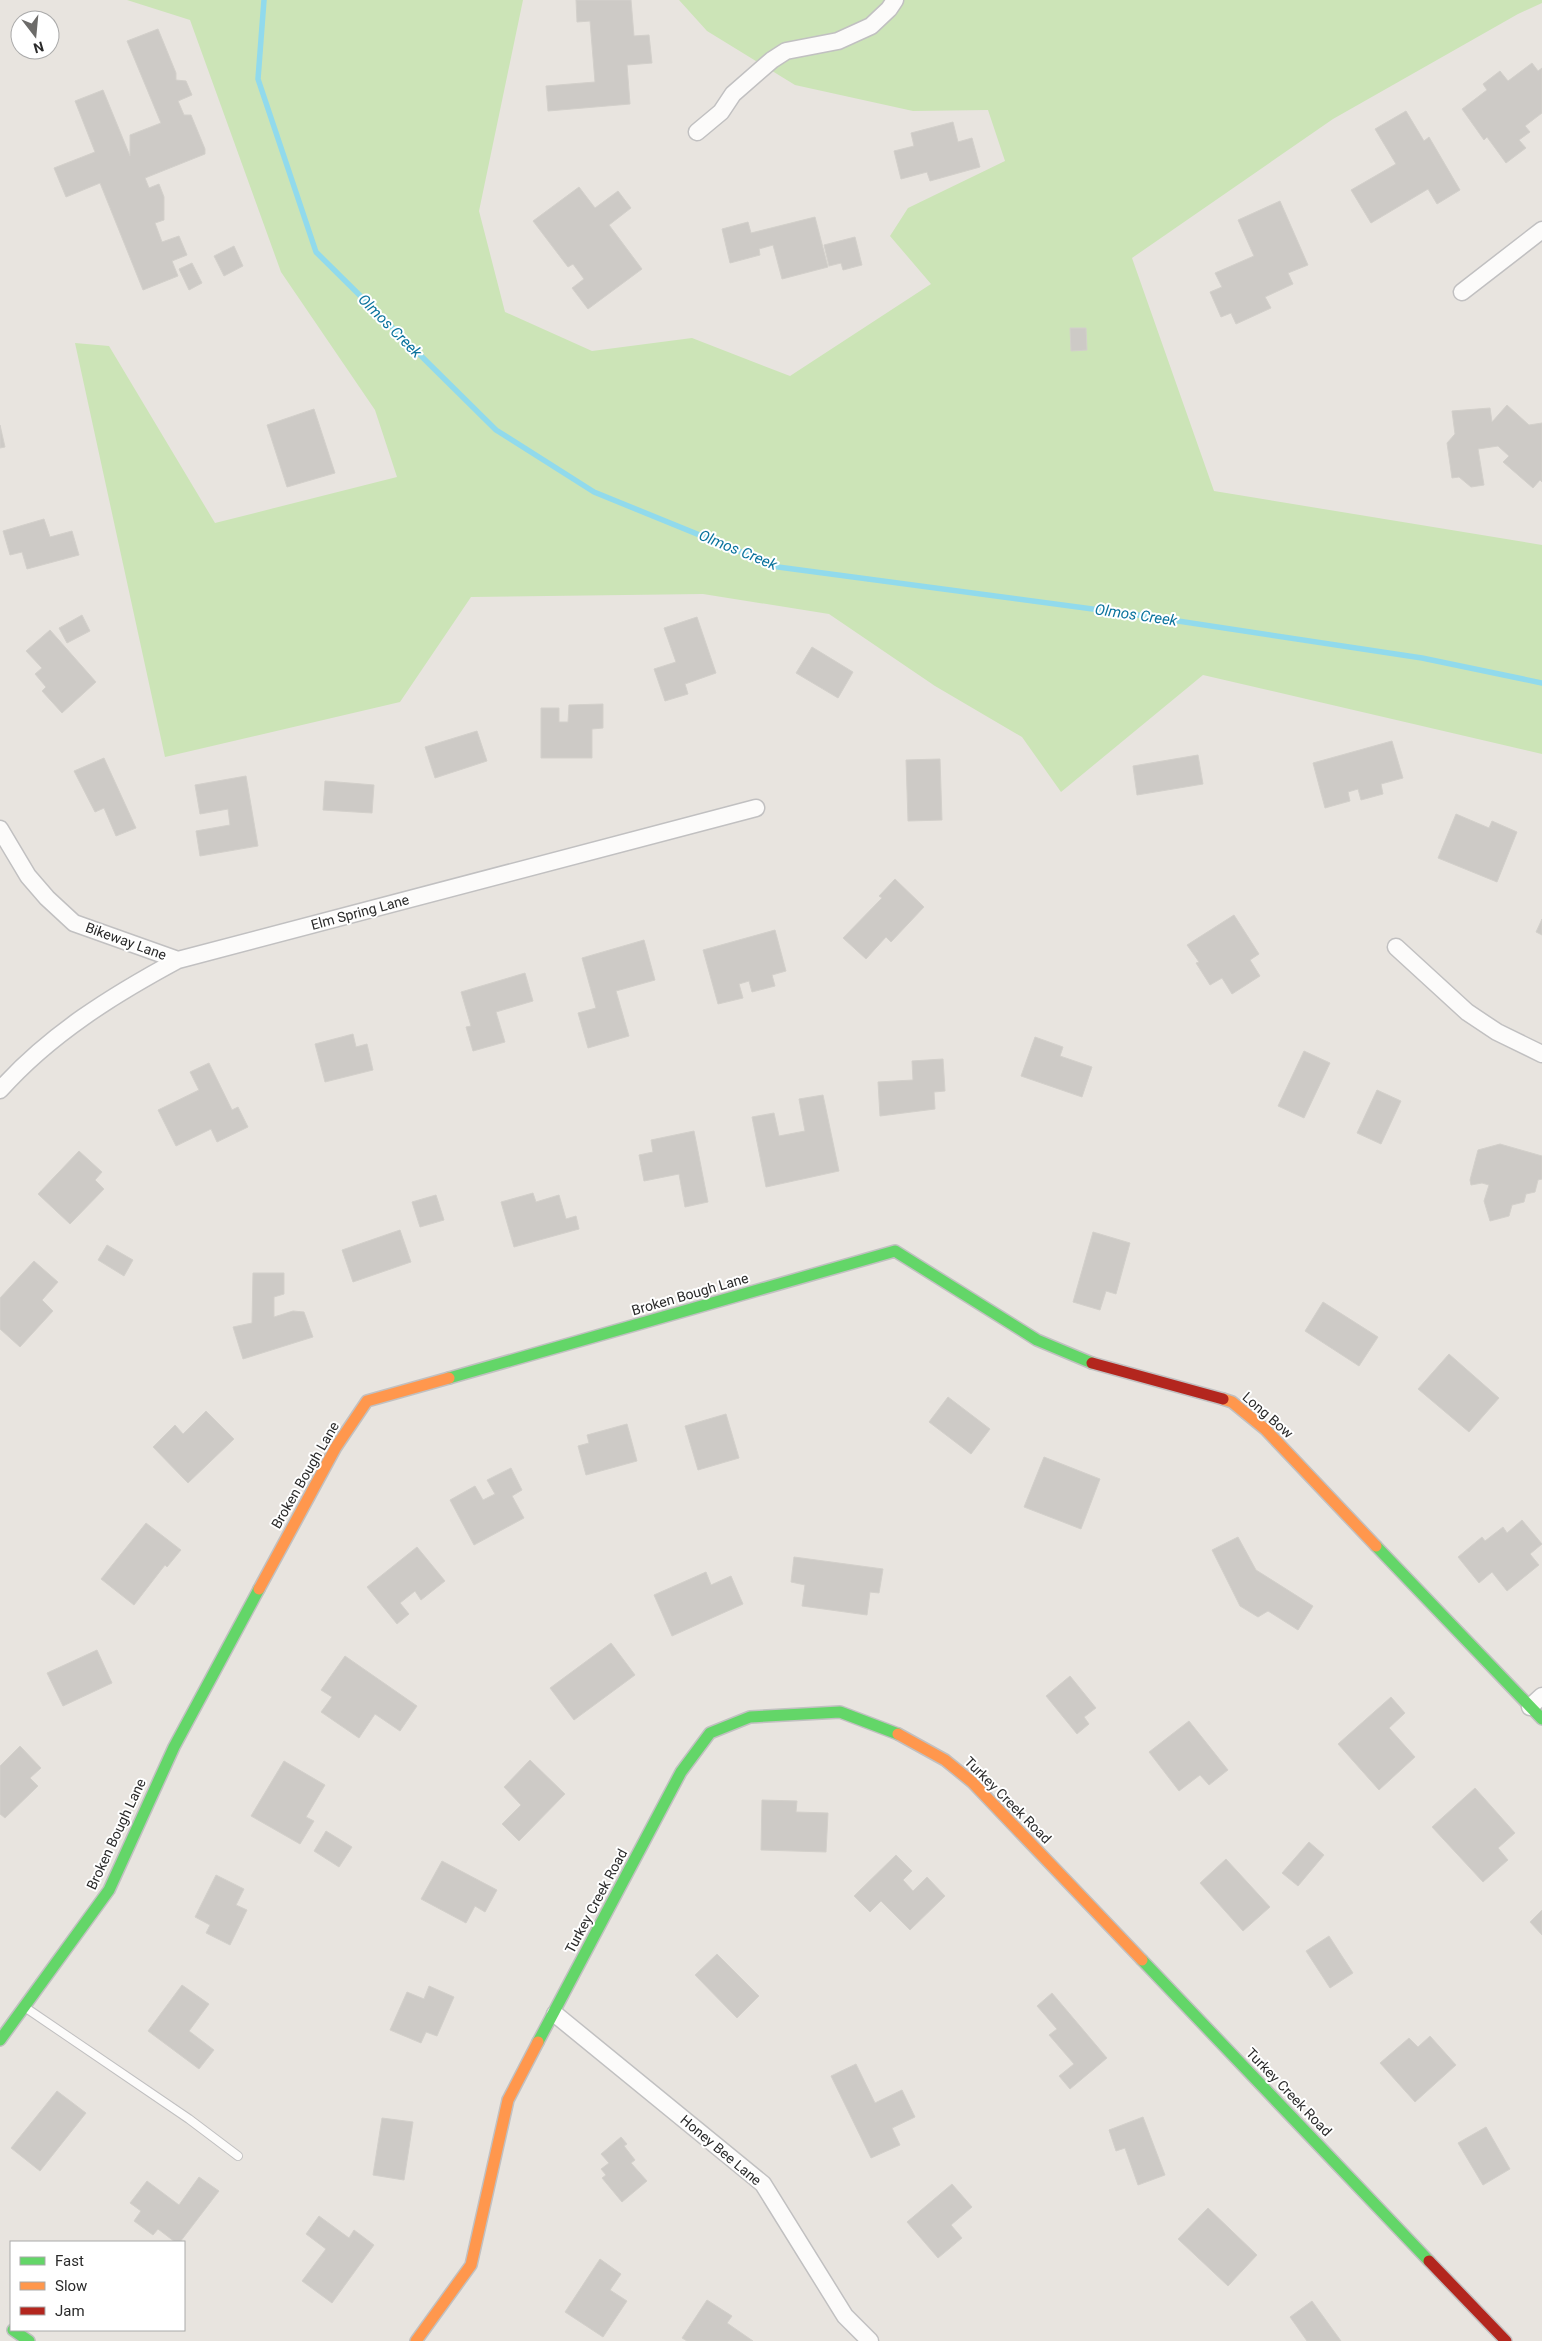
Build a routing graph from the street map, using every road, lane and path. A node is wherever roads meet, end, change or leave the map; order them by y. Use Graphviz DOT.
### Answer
graph roads {
  1 [pos="895,0"];
  2 [pos="697,132"];
  3 [pos="1542,230"];
  4 [pos="1462,292"];
  5 [pos="756,808"];
  6 [pos="0,829"];
  7 [pos="1396,948"];
  8 [pos="178,960"];
  9 [pos="1542,1054"];
  10 [pos="0,1090"];
  11 [pos="895,1251"];
  12 [pos="1536,1702"];
  13 [pos="1542,1719"];
  14 [pos="25,2006"];
  15 [pos="555,2014"];
  16 [pos="0,2040"];
  17 [pos="238,2156"];
  18 [pos="15,2331"];
  19 [pos="29,2341"];
  20 [pos="416,2341"];
  21 [pos="870,2341"];
  22 [pos="1506,2341"];
  1 -- 2 [label="street"];
  3 -- 4 [label="street"];
  5 -- 8 [label="street, Elm Spring Lane"];
  6 -- 8 [label="street, Bikeway Lane"];
  7 -- 9 [label="street"];
  8 -- 10 [label="street, Elm Spring Lane"];
  11 -- 12 [label="street, Long Bow"];
  11 -- 14 [label="street, Broken Bough Lane"];
  12 -- 13 [label="street, Long Bow"];
  14 -- 16 [label="street, Broken Bough Lane"];
  14 -- 17 [label="lane"];
  15 -- 20 [label="street, Turkey Creek Road"];
  15 -- 21 [label="street, Honey Bee Lane"];
  15 -- 22 [label="street, Turkey Creek Road"];
  18 -- 19 [label="street"];
}
